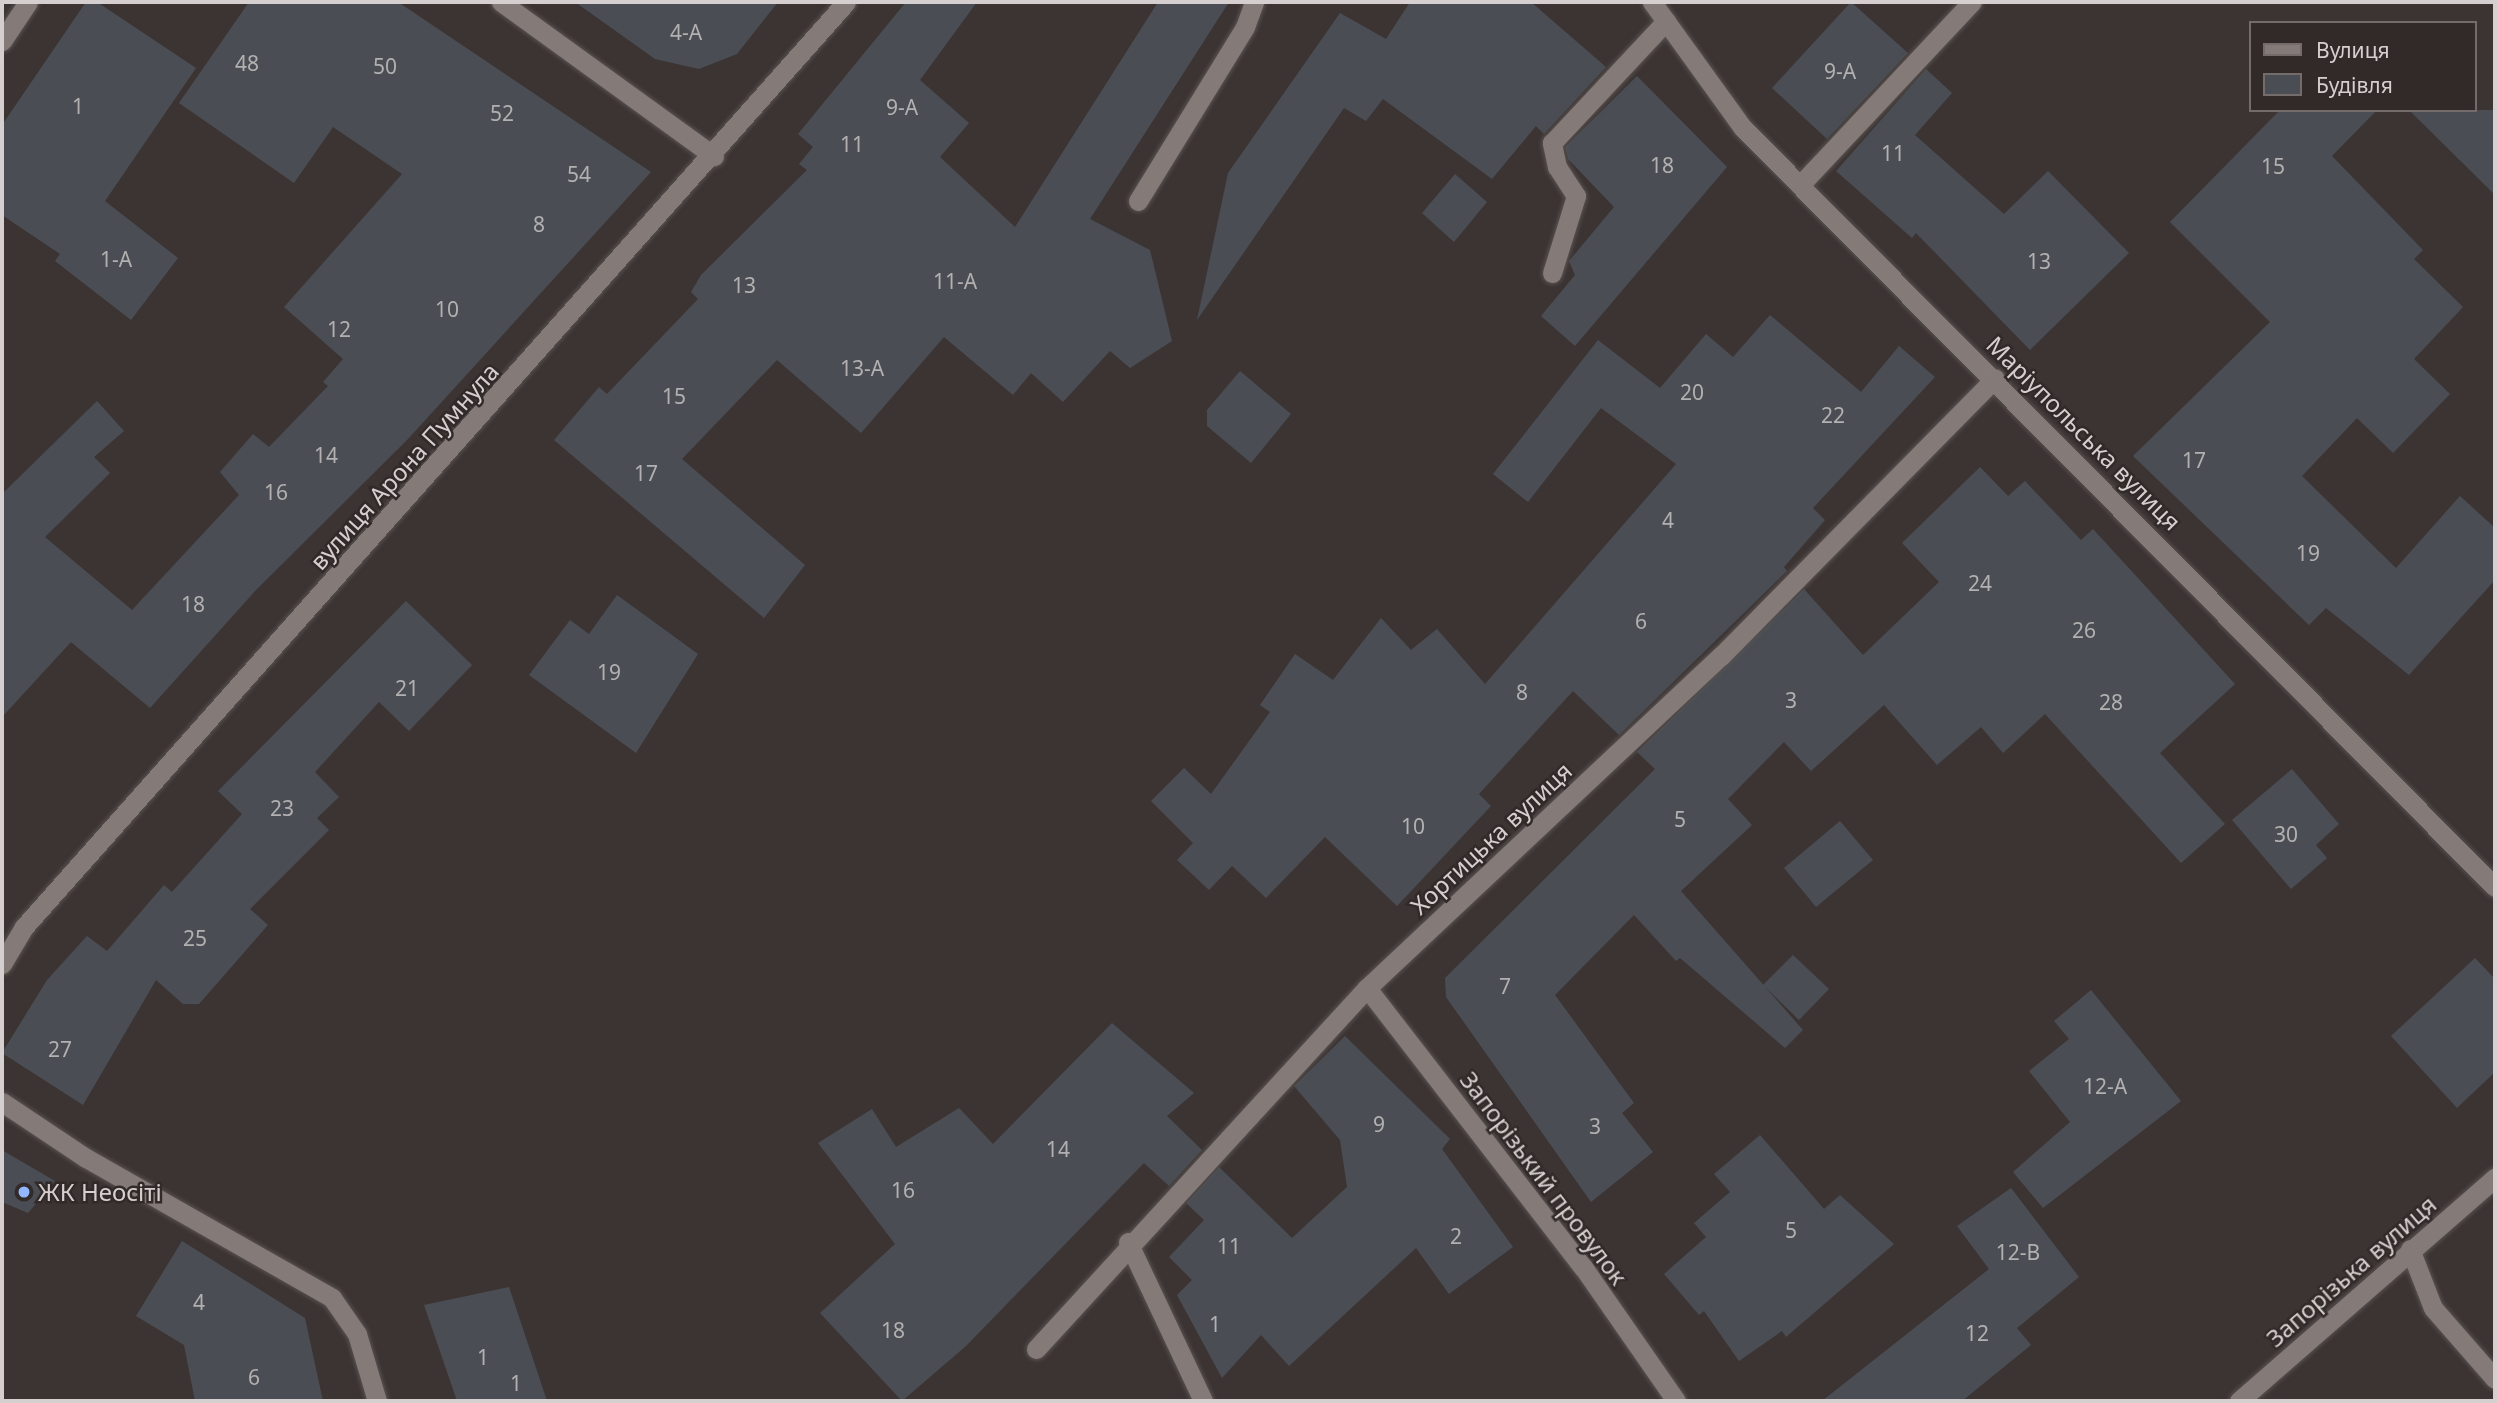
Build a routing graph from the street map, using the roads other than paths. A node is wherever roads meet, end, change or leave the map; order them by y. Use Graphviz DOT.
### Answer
graph roads {
  1 [pos="28,2"];
  2 [pos="501,2"];
  3 [pos="846,2"];
  4 [pos="1254,2"];
  5 [pos="1652,2"];
  6 [pos="1972,2"];
  7 [pos="1666,21"];
  8 [pos="2,41"];
  9 [pos="713,156"];
  10 [pos="1800,185"];
  11 [pos="1138,201"];
  12 [pos="1552,273"];
  13 [pos="1996,378"];
  14 [pos="2495,887"];
  15 [pos="2,964"];
  16 [pos="1367,988"];
  17 [pos="2,1102"];
  18 [pos="2495,1178"];
  19 [pos="1128,1242"];
  20 [pos="2410,1250"];
  21 [pos="1036,1349"];
  22 [pos="2495,1380"];
  23 [pos="377,1401"];
  24 [pos="1203,1401"];
  25 [pos="1676,1401"];
  26 [pos="2239,1401"];
  1 -- 8 [label="street"];
  2 -- 9 [label="street"];
  3 -- 9 [label="street, вулиця Арона Пумнула"];
  4 -- 11 [label="street"];
  5 -- 7 [label="street, Маріупольська вулиця"];
  6 -- 10 [label="street"];
  7 -- 10 [label="street, Маріупольська вулиця"];
  7 -- 12 [label="street"];
  9 -- 15 [label="street, вулиця Арона Пумнула"];
  10 -- 13 [label="street, Маріупольська вулиця"];
  13 -- 14 [label="street, Маріупольська вулиця"];
  13 -- 16 [label="street, Хортицька вулиця"];
  16 -- 19 [label="street, Хортицька вулиця"];
  16 -- 25 [label="street, Запорізький провулок"];
  17 -- 23 [label="street"];
  18 -- 20 [label="street, Запорізька вулиця"];
  19 -- 21 [label="street, Хортицька вулиця"];
  19 -- 24 [label="street"];
  20 -- 22 [label="street"];
  20 -- 26 [label="street, Запорізька вулиця"];
}
